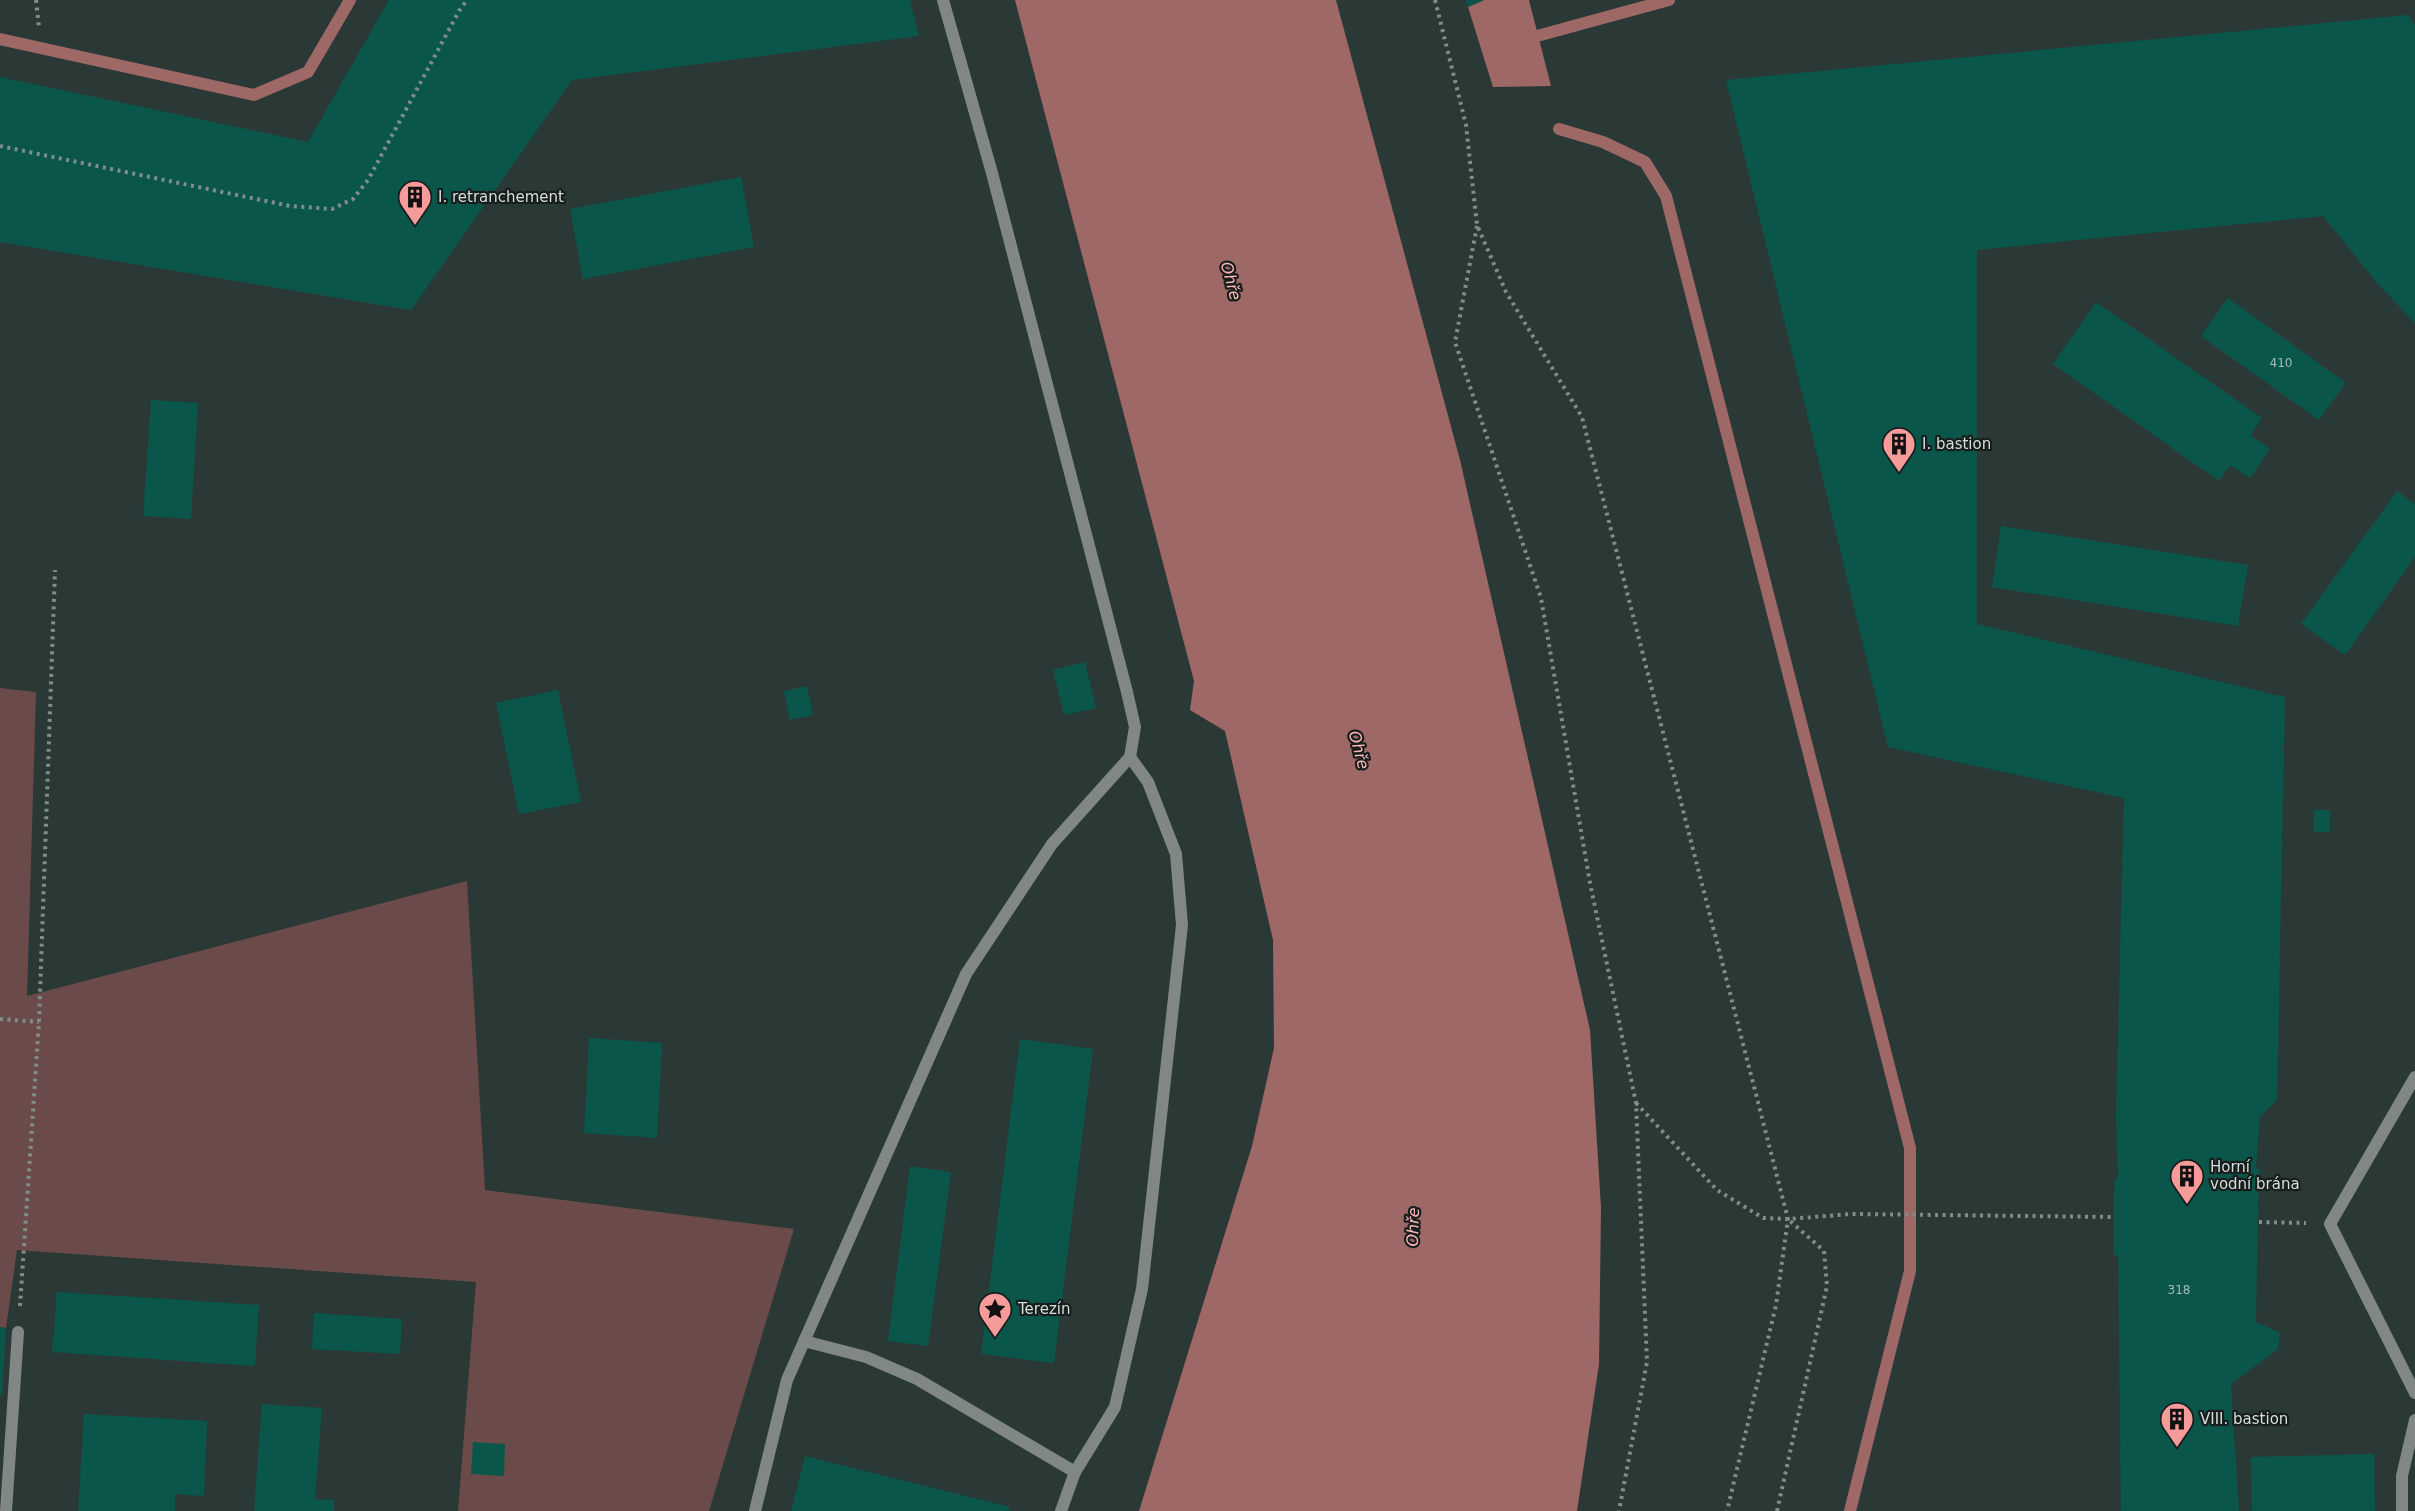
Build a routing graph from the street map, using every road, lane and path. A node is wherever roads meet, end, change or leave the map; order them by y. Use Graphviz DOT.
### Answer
graph roads {
  1 [pos="36,0"];
  2 [pos="467,0"];
  3 [pos="942,0"];
  4 [pos="1435,0"];
  5 [pos="39,27"];
  6 [pos="0,146"];
  7 [pos="1477,225"];
  8 [pos="55,570"];
  9 [pos="1130,757"];
  10 [pos="0,1019"];
  11 [pos="39,1022"];
  12 [pos="2415,1077"];
  13 [pos="1636,1103"];
  14 [pos="2115,1217"];
  15 [pos="1788,1219"];
  16 [pos="2259,1222"];
  17 [pos="2330,1224"];
  18 [pos="18,1332"];
  19 [pos="804,1341"];
  20 [pos="2415,1393"];
  21 [pos="2415,1420"];
  22 [pos="1076,1472"];
  23 [pos="6,1511"];
  24 [pos="755,1511"];
  25 [pos="1061,1511"];
  26 [pos="1619,1511"];
  27 [pos="1727,1511"];
  28 [pos="1778,1511"];
  29 [pos="2402,1511"];
  1 -- 5 [label="path"];
  2 -- 6 [label="path"];
  3 -- 9 [label="street"];
  4 -- 7 [label="path"];
  7 -- 13 [label="path"];
  7 -- 15 [label="path"];
  8 -- 11 [label="path"];
  9 -- 19 [label="street"];
  9 -- 22 [label="street"];
  10 -- 11 [label="path"];
  11 -- 18 [label="path"];
  12 -- 17 [label="street"];
  13 -- 15 [label="path"];
  13 -- 26 [label="path"];
  14 -- 15 [label="path"];
  15 -- 27 [label="path"];
  15 -- 28 [label="path"];
  16 -- 17 [label="path"];
  17 -- 20 [label="street"];
  18 -- 23 [label="street"];
  19 -- 22 [label="street"];
  19 -- 24 [label="street"];
  21 -- 29 [label="street"];
  22 -- 25 [label="street"];
}
